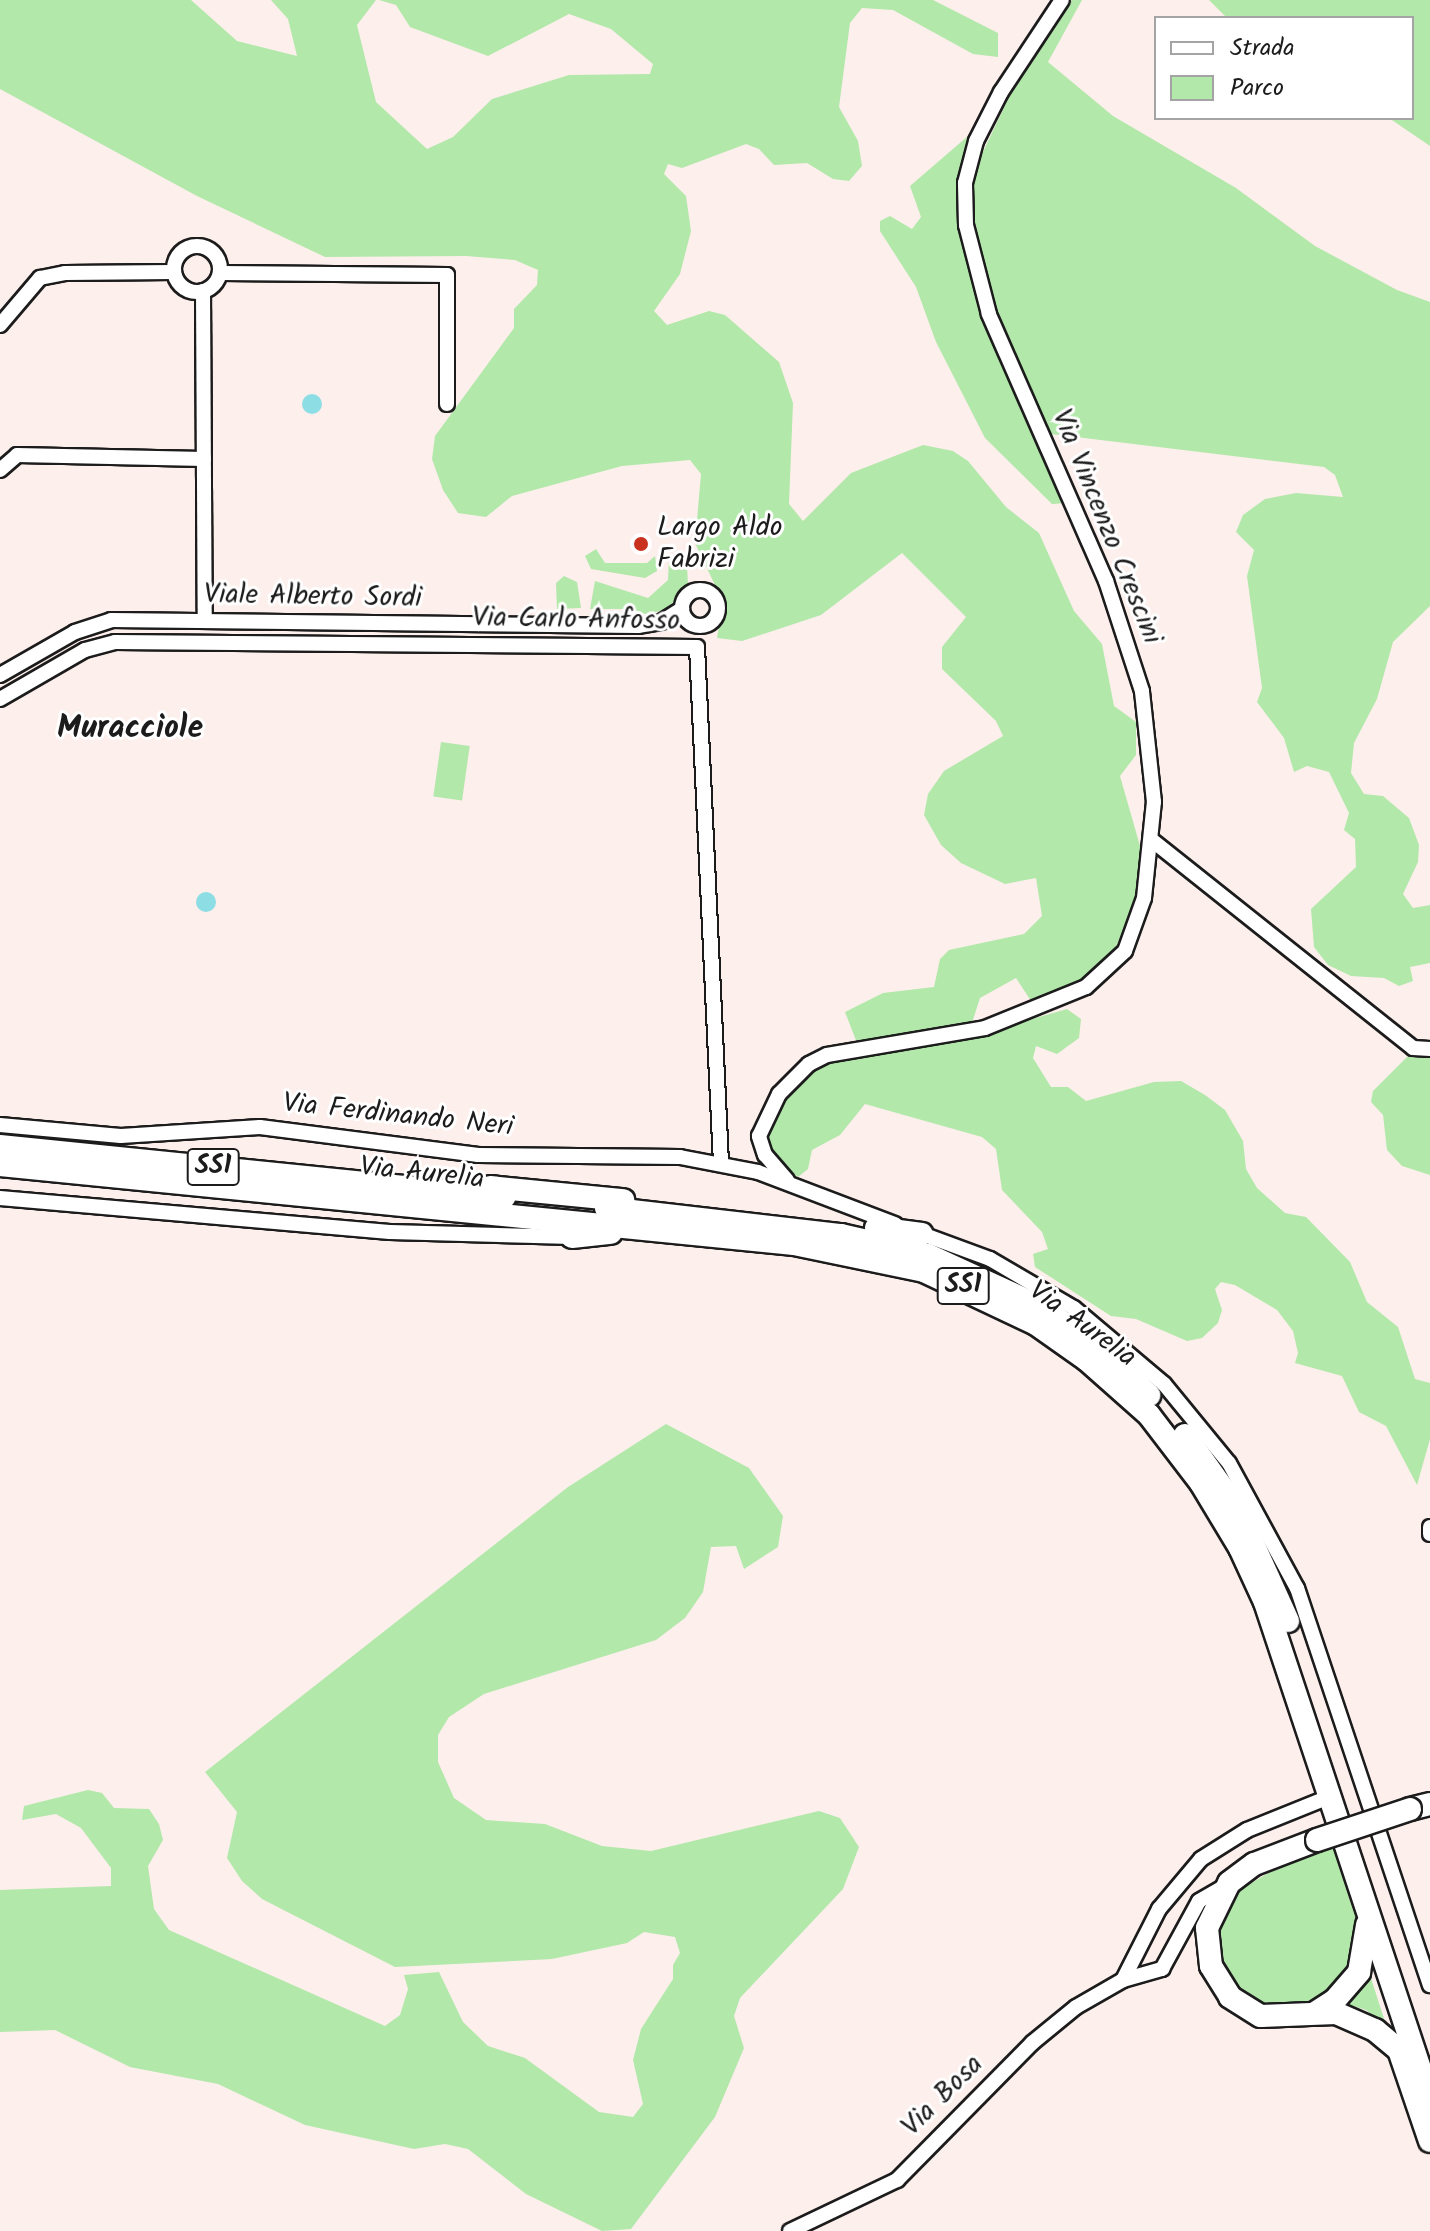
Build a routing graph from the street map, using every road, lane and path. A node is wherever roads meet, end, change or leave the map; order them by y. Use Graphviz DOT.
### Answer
graph roads {
  1 [pos="1062,0"];
  2 [pos="173,272"];
  3 [pos="222,273"];
  4 [pos="203,291"];
  5 [pos="0,325"];
  6 [pos="447,404"];
  7 [pos="204,459"];
  8 [pos="0,470"];
  9 [pos="682,609"];
  10 [pos="205,621"];
  11 [pos="352,625"];
  12 [pos="699,625"];
  13 [pos="353,644"];
  14 [pos="697,647"];
  15 [pos="0,675"];
  16 [pos="0,699"];
  17 [pos="1153,841"];
  18 [pos="1430,1049"];
  19 [pos="0,1125"];
  20 [pos="0,1146"];
  21 [pos="721,1163"];
  22 [pos="0,1165"];
  23 [pos="790,1183"];
  24 [pos="425,1189"];
  25 [pos="0,1198"];
  26 [pos="673,1231"];
  27 [pos="922,1234"];
  28 [pos="572,1237"];
  29 [pos="1430,1527"];
  30 [pos="1430,1534"];
  31 [pos="1331,1796"];
  32 [pos="1420,1806"];
  33 [pos="1229,1883"];
  34 [pos="1368,1911"];
  35 [pos="1123,1980"];
  36 [pos="1430,1985"];
  37 [pos="1315,2013"];
  38 [pos="1399,2050"];
  39 [pos="1430,2050"];
  40 [pos="1430,2099"];
  41 [pos="1430,2141"];
  42 [pos="790,2231"];
  1 -- 17 [label="street, Via Vincenzo Crescini"];
  2 -- 3 [label="street"];
  2 -- 4 [label="street"];
  2 -- 5 [label="street"];
  3 -- 4 [label="street"];
  3 -- 6 [label="street"];
  4 -- 7 [label="street"];
  7 -- 8 [label="street"];
  7 -- 10 [label="street"];
  9 -- 11 [label="street, Viale Alberto Sordi"];
  9 -- 12 [label="street"];
  9 -- 12 [label="street"];
  10 -- 11 [label="street, Viale Alberto Sordi"];
  10 -- 15 [label="street, Viale Alberto Sordi"];
  11 -- 13 [label="street"];
  12 -- 14 [label="street"];
  13 -- 14 [label="street, Via Carlo Anfosso"];
  13 -- 16 [label="street, Via Carlo Anfosso"];
  14 -- 21 [label="street, Via Carlo Anfosso"];
  17 -- 18 [label="street"];
  17 -- 23 [label="street, Via Vincenzo Crescini"];
  19 -- 21 [label="street, Via Ferdinando Neri"];
  20 -- 24 [label="highway, Via Aurelia / SS1"];
  21 -- 23 [label="street, Via Ferdinando Neri"];
  22 -- 26 [label="highway, Via Aurelia / SS1"];
  23 -- 27 [label="street, Via Ferdinando Neri"];
  24 -- 27 [label="highway"];
  24 -- 39 [label="highway, Via Aurelia / SS1"];
  25 -- 28 [label="street"];
  26 -- 28 [label="highway"];
  26 -- 31 [label="highway, Via Aurelia / SS1"];
  27 -- 36 [label="street, Via Ferdinando Neri"];
  29 -- 30 [label="street"];
  31 -- 34 [label="highway, Via Aurelia / SS1"];
  31 -- 35 [label="street"];
  32 -- 33 [label="highway, bridge"];
  33 -- 35 [label="street, Via Bosa"];
  33 -- 37 [label="highway"];
  34 -- 37 [label="highway"];
  34 -- 38 [label="highway"];
  34 -- 40 [label="highway, Via Aurelia / SS1"];
  35 -- 42 [label="street, Via Bosa"];
  37 -- 38 [label="highway"];
  38 -- 41 [label="highway"];
}
